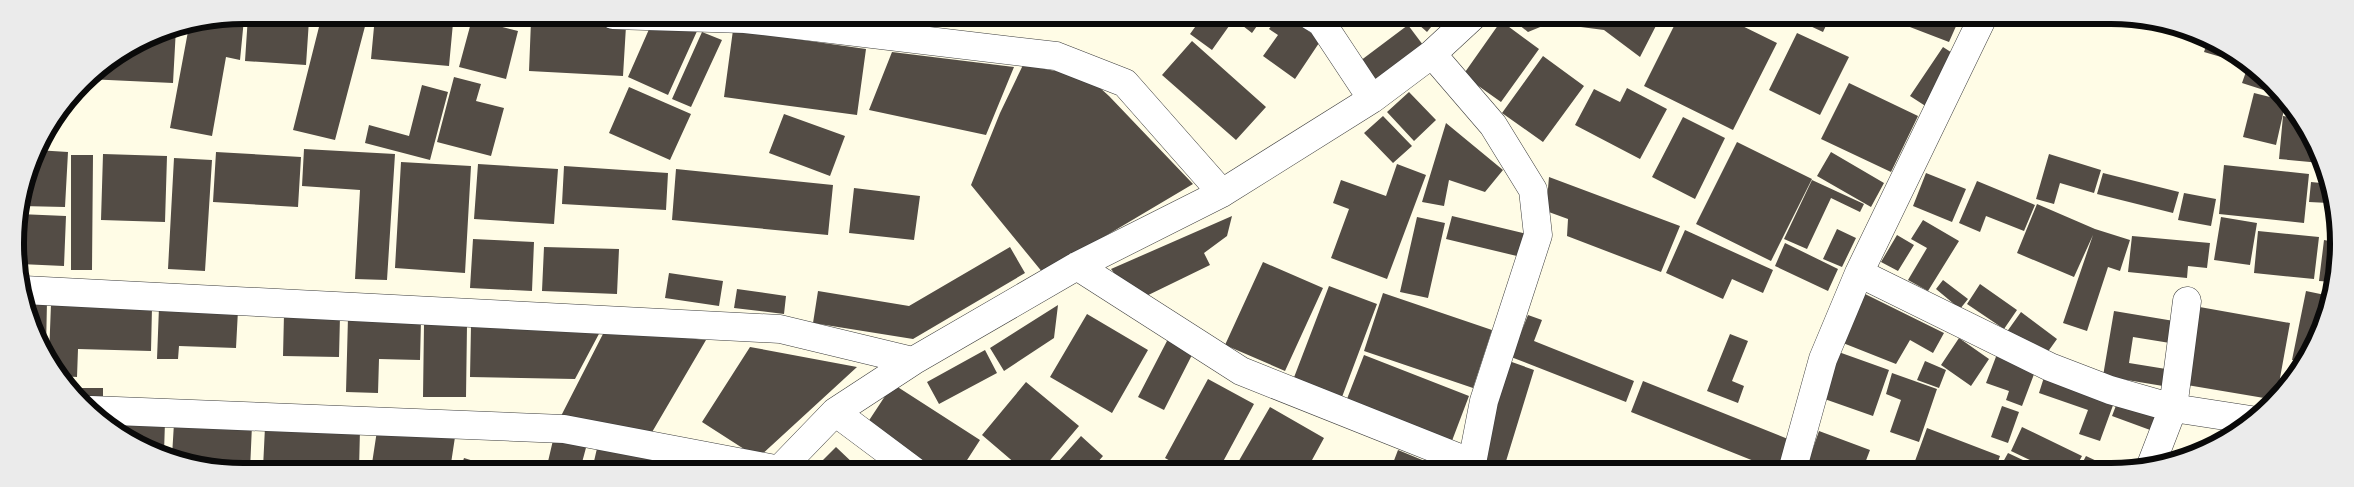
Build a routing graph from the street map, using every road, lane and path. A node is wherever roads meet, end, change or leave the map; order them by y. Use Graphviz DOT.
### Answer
graph roads {
  1 [pos="787,24"];
  2 [pos="1322,24"];
  3 [pos="1464,24"];
  4 [pos="1980,24"];
  5 [pos="1432,54"];
  6 [pos="1372,99"];
  7 [pos="1222,193"];
  8 [pos="1077,266"];
  9 [pos="1859,273"];
  10 [pos="29,290"];
  11 [pos="2187,302"];
  12 [pos="913,361"];
  13 [pos="2173,408"];
  14 [pos="101,410"];
  15 [pos="835,412"];
  16 [pos="2243,419"];
  17 [pos="2153,459"];
  18 [pos="742,463"];
  19 [pos="786,463"];
  20 [pos="903,463"];
  21 [pos="1464,463"];
  22 [pos="1475,463"];
  23 [pos="1794,463"];
  1 -- 7 [label="street"];
  2 -- 6 [label="street"];
  3 -- 5 [label="street"];
  4 -- 9 [label="street"];
  5 -- 6 [label="street"];
  5 -- 22 [label="street"];
  6 -- 7 [label="street"];
  7 -- 8 [label="street"];
  8 -- 12 [label="street"];
  8 -- 21 [label="street"];
  9 -- 13 [label="street"];
  9 -- 23 [label="street"];
  10 -- 12 [label="street"];
  11 -- 13 [label="street"];
  12 -- 15 [label="street"];
  13 -- 16 [label="street"];
  13 -- 17 [label="street"];
  14 -- 18 [label="street"];
  15 -- 19 [label="street"];
  15 -- 20 [label="street"];
}
